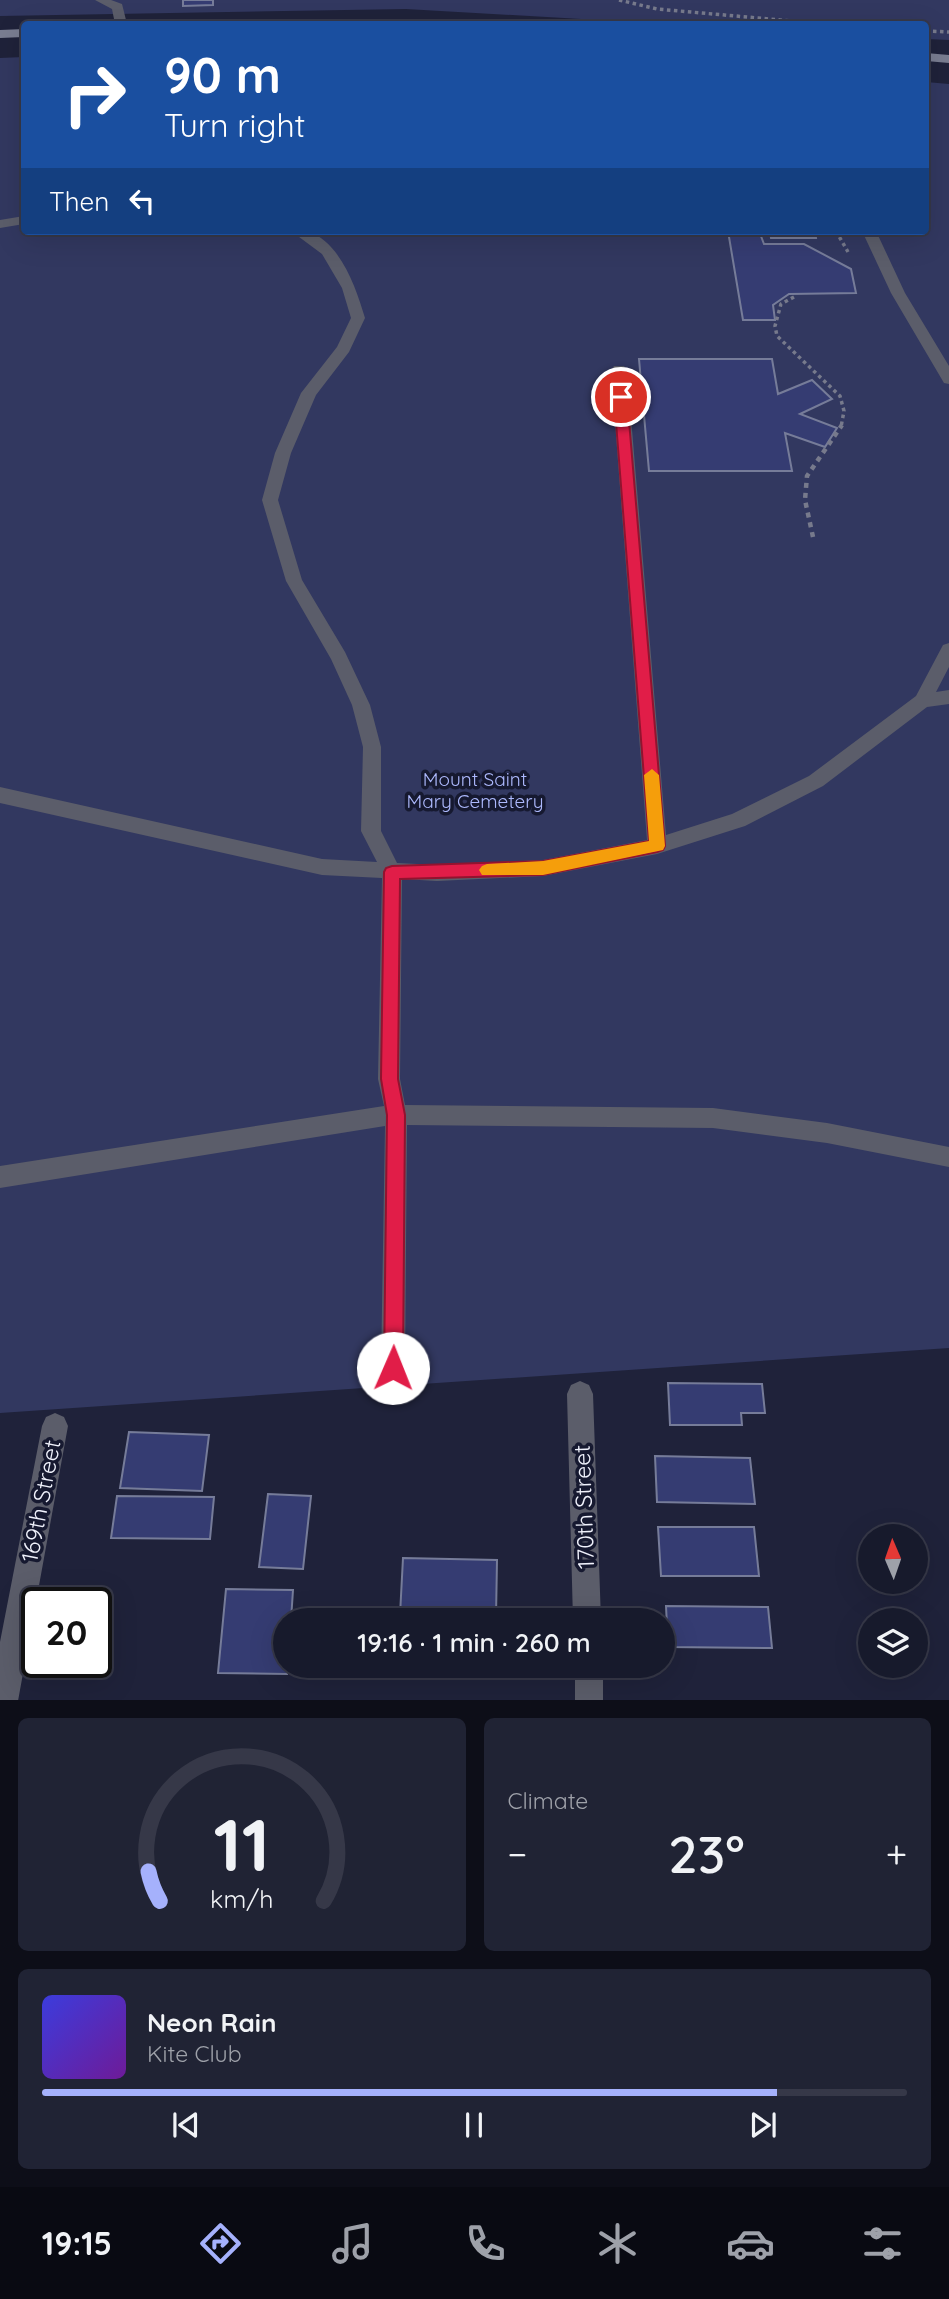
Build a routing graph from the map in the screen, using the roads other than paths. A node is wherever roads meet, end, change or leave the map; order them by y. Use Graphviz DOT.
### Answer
graph roads {
  1 [pos="101,0"];
  2 [pos="120,21"];
  3 [pos="21,33"];
  4 [pos="0,34"];
  5 [pos="929,57"];
  6 [pos="949,59"];
  7 [pos="21,220"];
  8 [pos="0,223"];
  9 [pos="304,235"];
  10 [pos="871,235"];
  11 [pos="619,370"];
  12 [pos="949,379"];
  13 [pos="949,650"];
  14 [pos="949,697"];
  15 [pos="922,701"];
  16 [pos="0,795"];
  17 [pos="657,846"];
  18 [pos="392,872"];
  19 [pos="396,1115"];
  20 [pos="949,1157"];
  21 [pos="0,1177"];
  22 [pos="393,1368"];
  23 [pos="580,1394"];
  24 [pos="55,1426"];
  25 [pos="587,1608"];
  26 [pos="589,1678"];
  27 [pos="3,1700"];
  28 [pos="589,1700"];
  1 -- 2 [label="lane"];
  3 -- 4 [label="street"];
  5 -- 6 [label="street"];
  7 -- 8 [label="lane"];
  9 -- 18 [label="lane"];
  10 -- 12 [label="lane"];
  11 -- 17 [label="lane"];
  13 -- 15 [label="lane"];
  14 -- 15 [label="lane"];
  15 -- 17 [label="lane"];
  16 -- 18 [label="lane"];
  17 -- 18 [label="lane"];
  18 -- 19 [label="lane"];
  19 -- 20 [label="lane"];
  19 -- 21 [label="lane"];
  19 -- 22 [label="lane"];
  23 -- 25 [label="street, 170th Street"];
  24 -- 27 [label="street, 169th Street"];
  26 -- 28 [label="street"];
}
